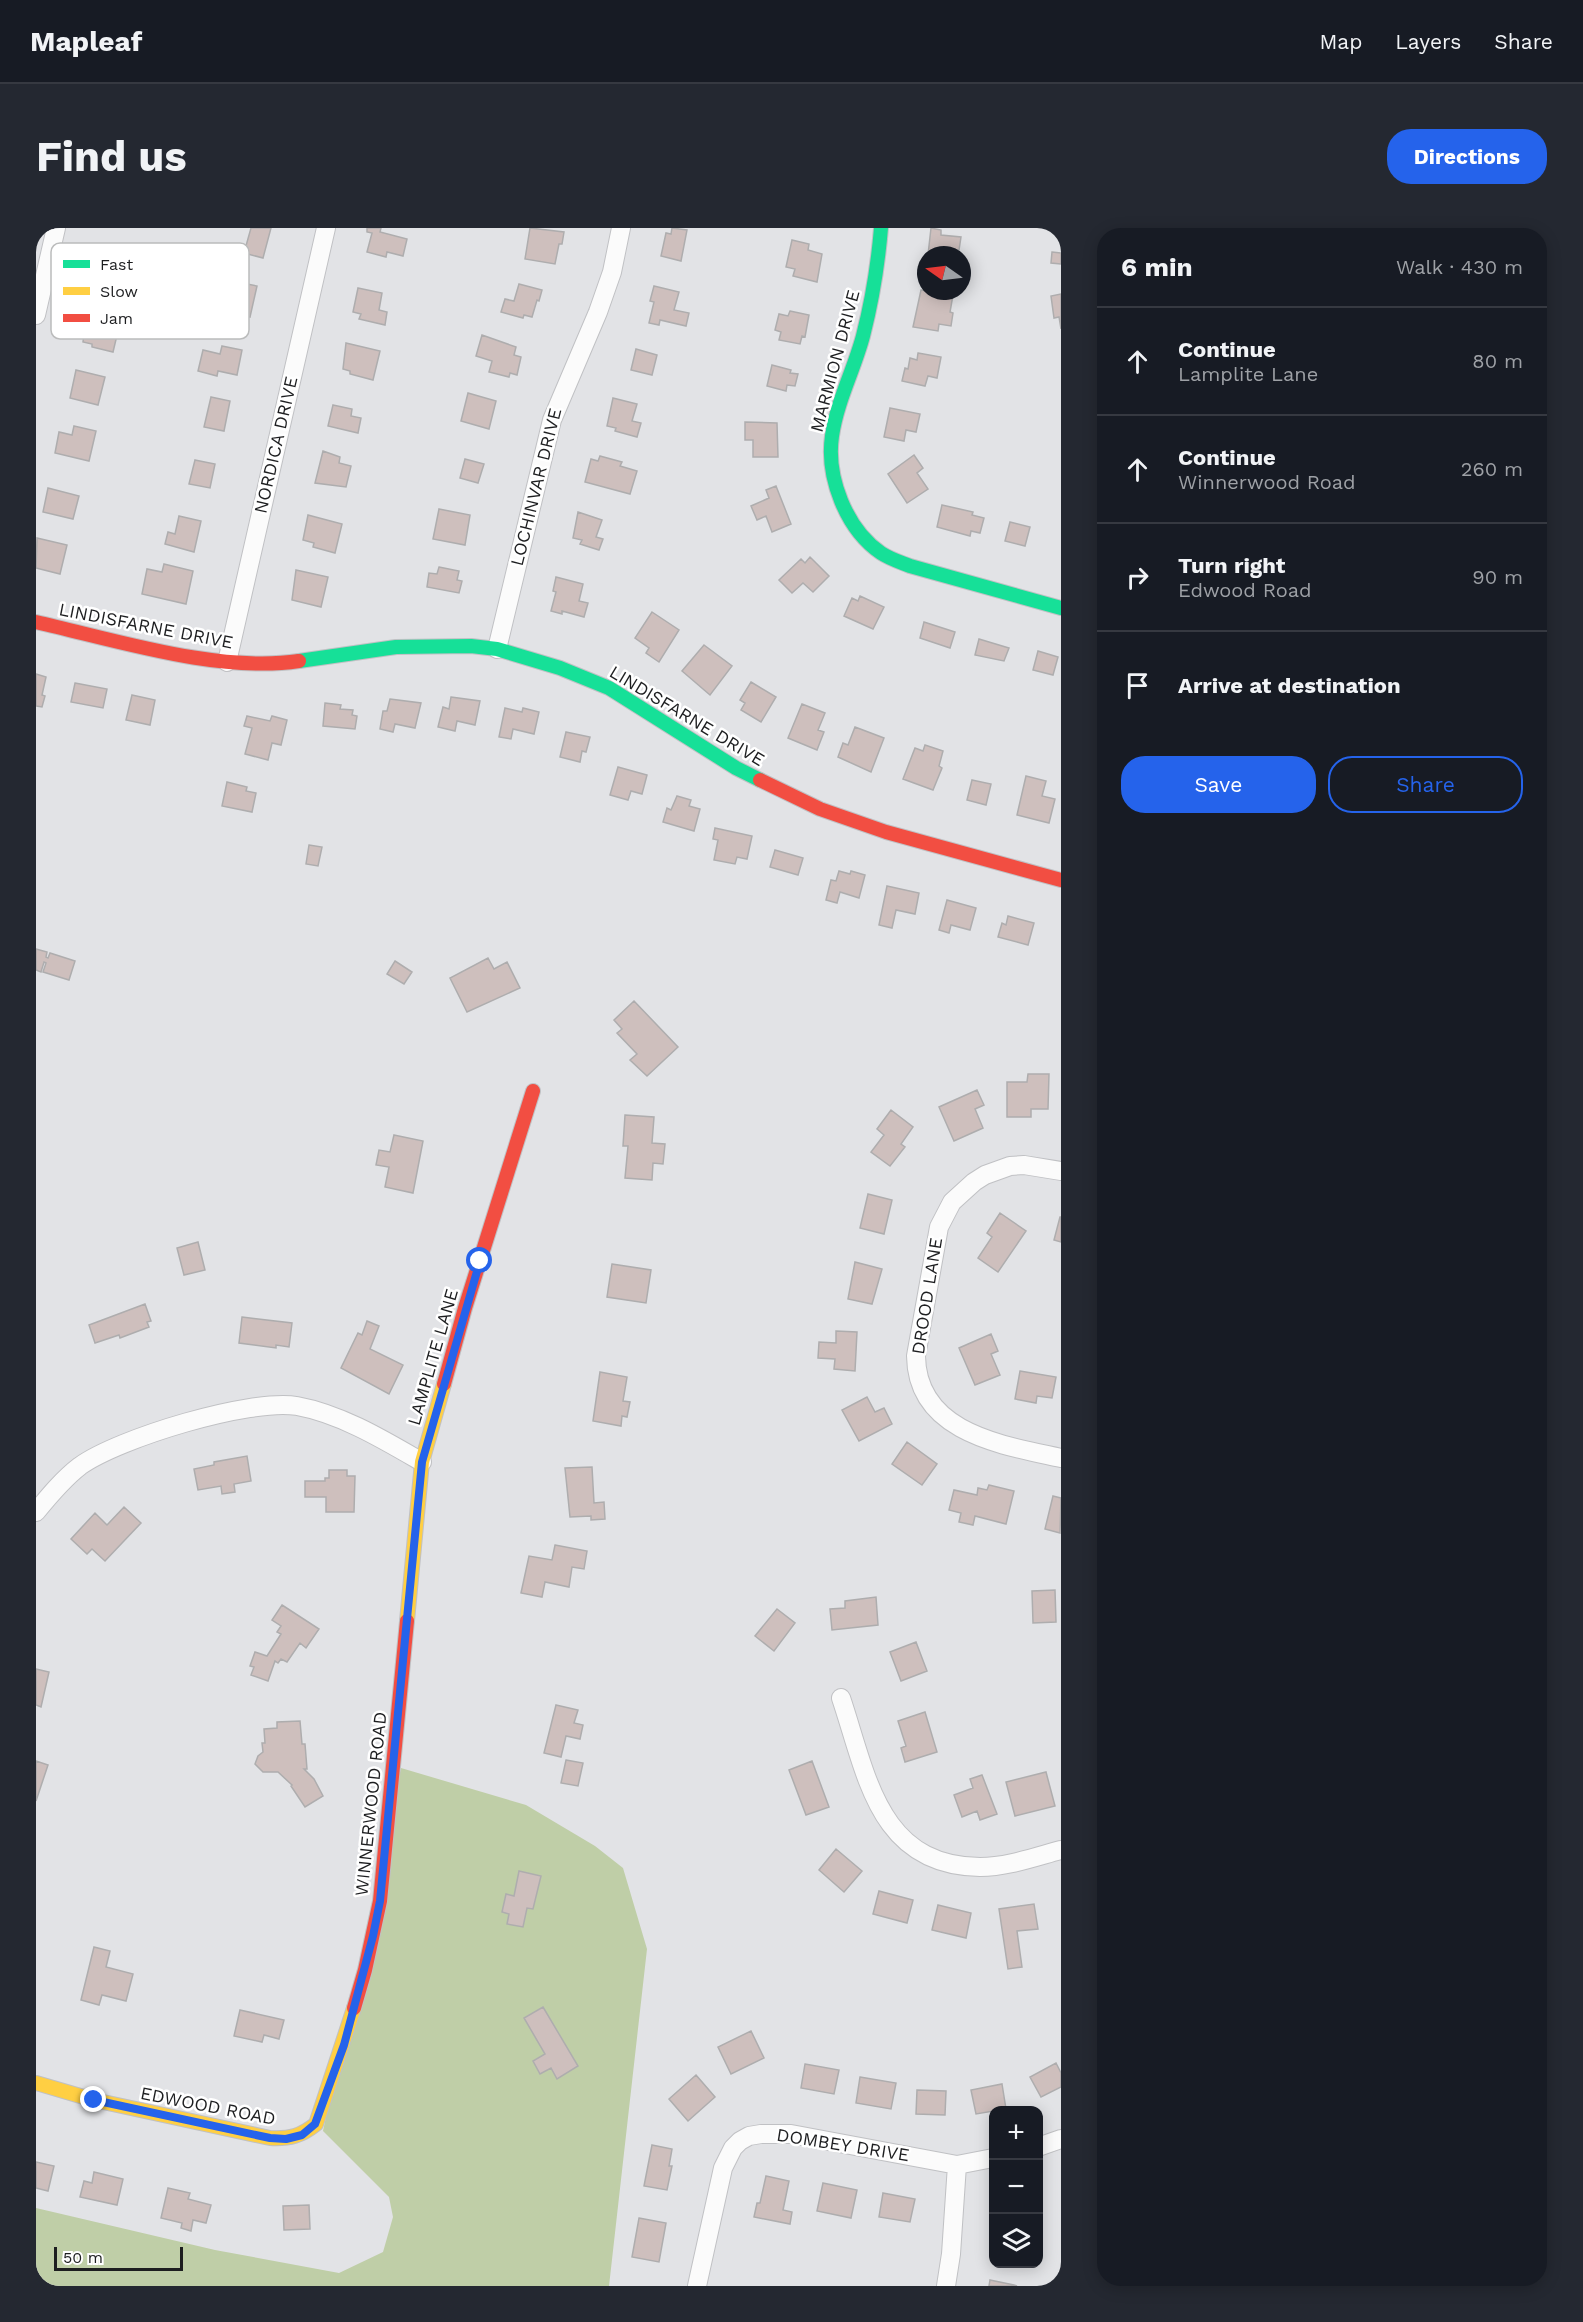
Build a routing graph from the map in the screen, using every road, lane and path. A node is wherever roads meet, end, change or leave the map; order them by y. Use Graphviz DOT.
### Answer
graph roads {
  1 [pos="56,228"];
  2 [pos="326,228"];
  3 [pos="621,228"];
  4 [pos="882,228"];
  5 [pos="53,243"];
  6 [pos="51,250"];
  7 [pos="36,315"];
  8 [pos="1061,608"];
  9 [pos="36,622"];
  10 [pos="497,649"];
  11 [pos="227,662"];
  12 [pos="1061,880"];
  13 [pos="533,1091"];
  14 [pos="1061,1171"];
  15 [pos="1061,1458"];
  16 [pos="422,1462"];
  17 [pos="36,1512"];
  18 [pos="841,1698"];
  19 [pos="1061,1850"];
  20 [pos="36,2084"];
  21 [pos="302,2135"];
  22 [pos="1061,2139"];
  23 [pos="1043,2145"];
  24 [pos="989,2159"];
  25 [pos="957,2165"];
  26 [pos="698,2286"];
  27 [pos="946,2286"];
  1 -- 5 [label="street"];
  2 -- 11 [label="street, NORDICA DRIVE"];
  3 -- 10 [label="street, LOCHINVAR DRIVE"];
  4 -- 8 [label="street, MARMION DRIVE"];
  6 -- 7 [label="street"];
  9 -- 11 [label="street, LINDISFARNE DRIVE"];
  10 -- 11 [label="street, LINDISFARNE DRIVE"];
  10 -- 12 [label="street, LINDISFARNE DRIVE"];
  13 -- 16 [label="street, LAMPLITE LANE"];
  14 -- 15 [label="street, DROOD LANE"];
  16 -- 17 [label="street"];
  16 -- 21 [label="street, WINNERWOOD ROAD"];
  18 -- 19 [label="street"];
  20 -- 21 [label="street, EDWOOD ROAD"];
  22 -- 23 [label="street"];
  24 -- 25 [label="street, DOMBEY DRIVE"];
  25 -- 26 [label="street, DOMBEY DRIVE"];
  25 -- 27 [label="street"];
}
